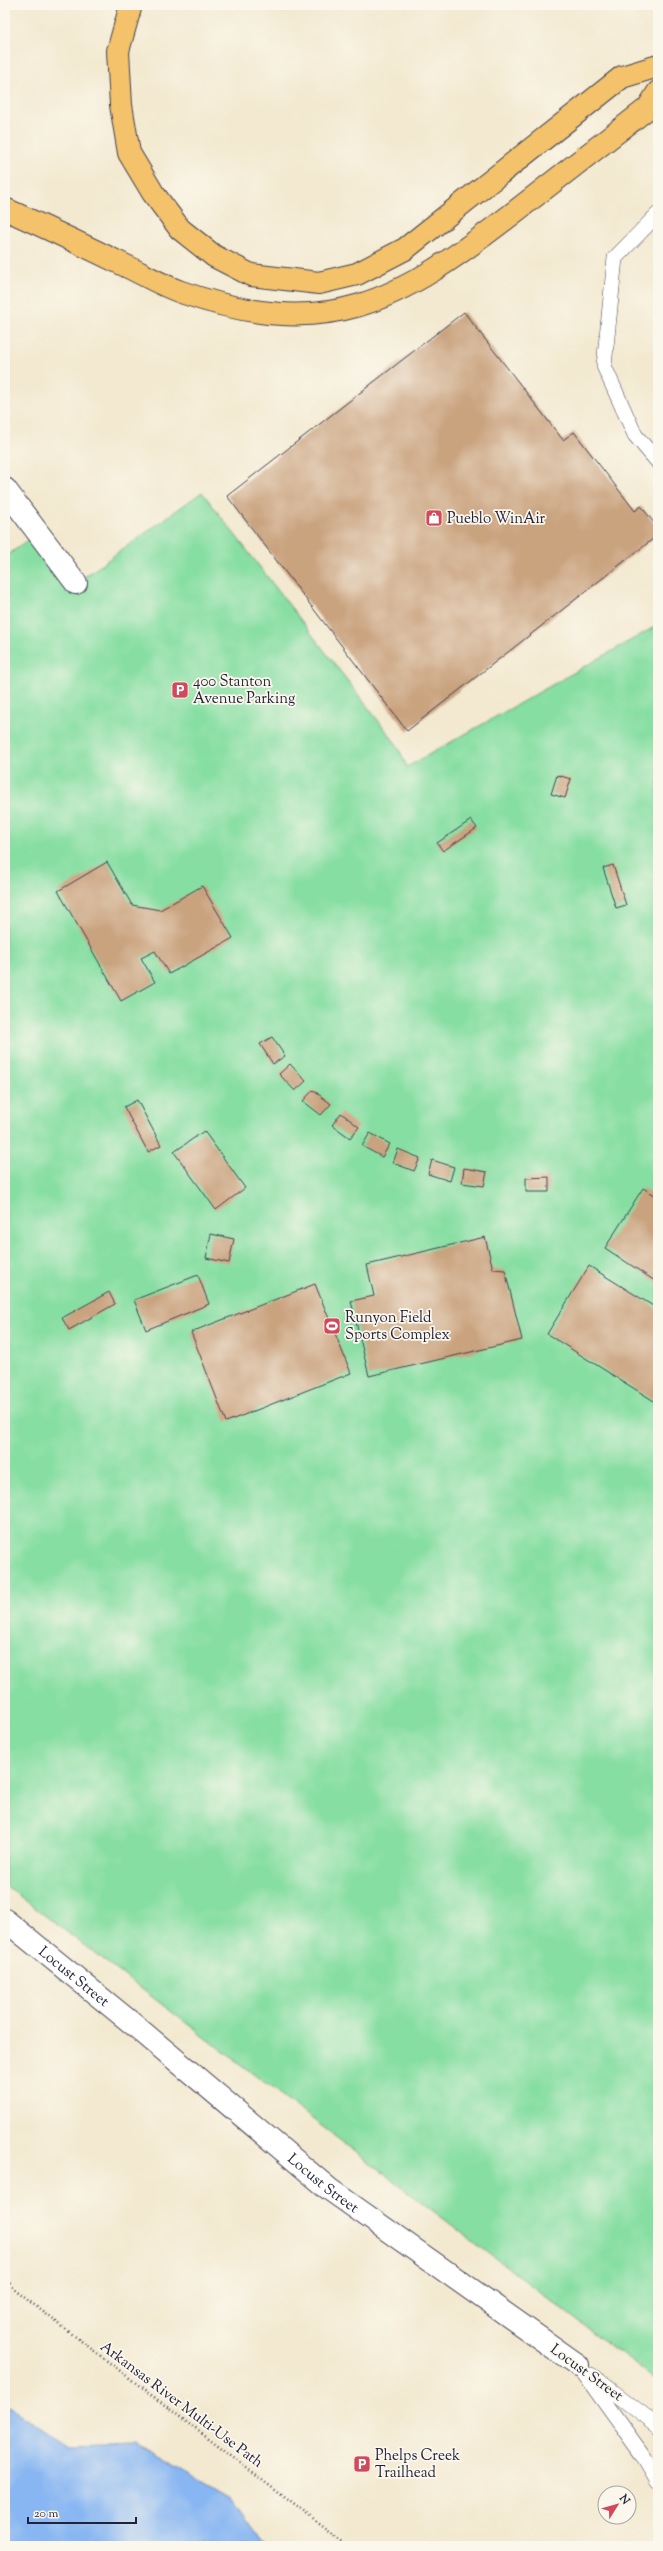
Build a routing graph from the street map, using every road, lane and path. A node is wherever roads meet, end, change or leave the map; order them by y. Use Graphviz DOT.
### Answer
graph roads {
  1 [pos="130,5"];
  2 [pos="658,66"];
  3 [pos="658,92"];
  4 [pos="5,209"];
  5 [pos="658,214"];
  6 [pos="658,462"];
  7 [pos="7,495"];
  8 [pos="76,583"];
  9 [pos="5,1920"];
  10 [pos="5,2277"];
  11 [pos="578,2365"];
  12 [pos="658,2426"];
  13 [pos="658,2481"];
  14 [pos="348,2546"];
  1 -- 2 [label="highway"];
  3 -- 4 [label="highway"];
  5 -- 6 [label="lane"];
  7 -- 8 [label="street"];
  9 -- 11 [label="street, Locust Street"];
  10 -- 14 [label="path, Arkansas River Multi-Use Path"];
  11 -- 12 [label="lane, Locust Street"];
  11 -- 13 [label="lane"];
}
